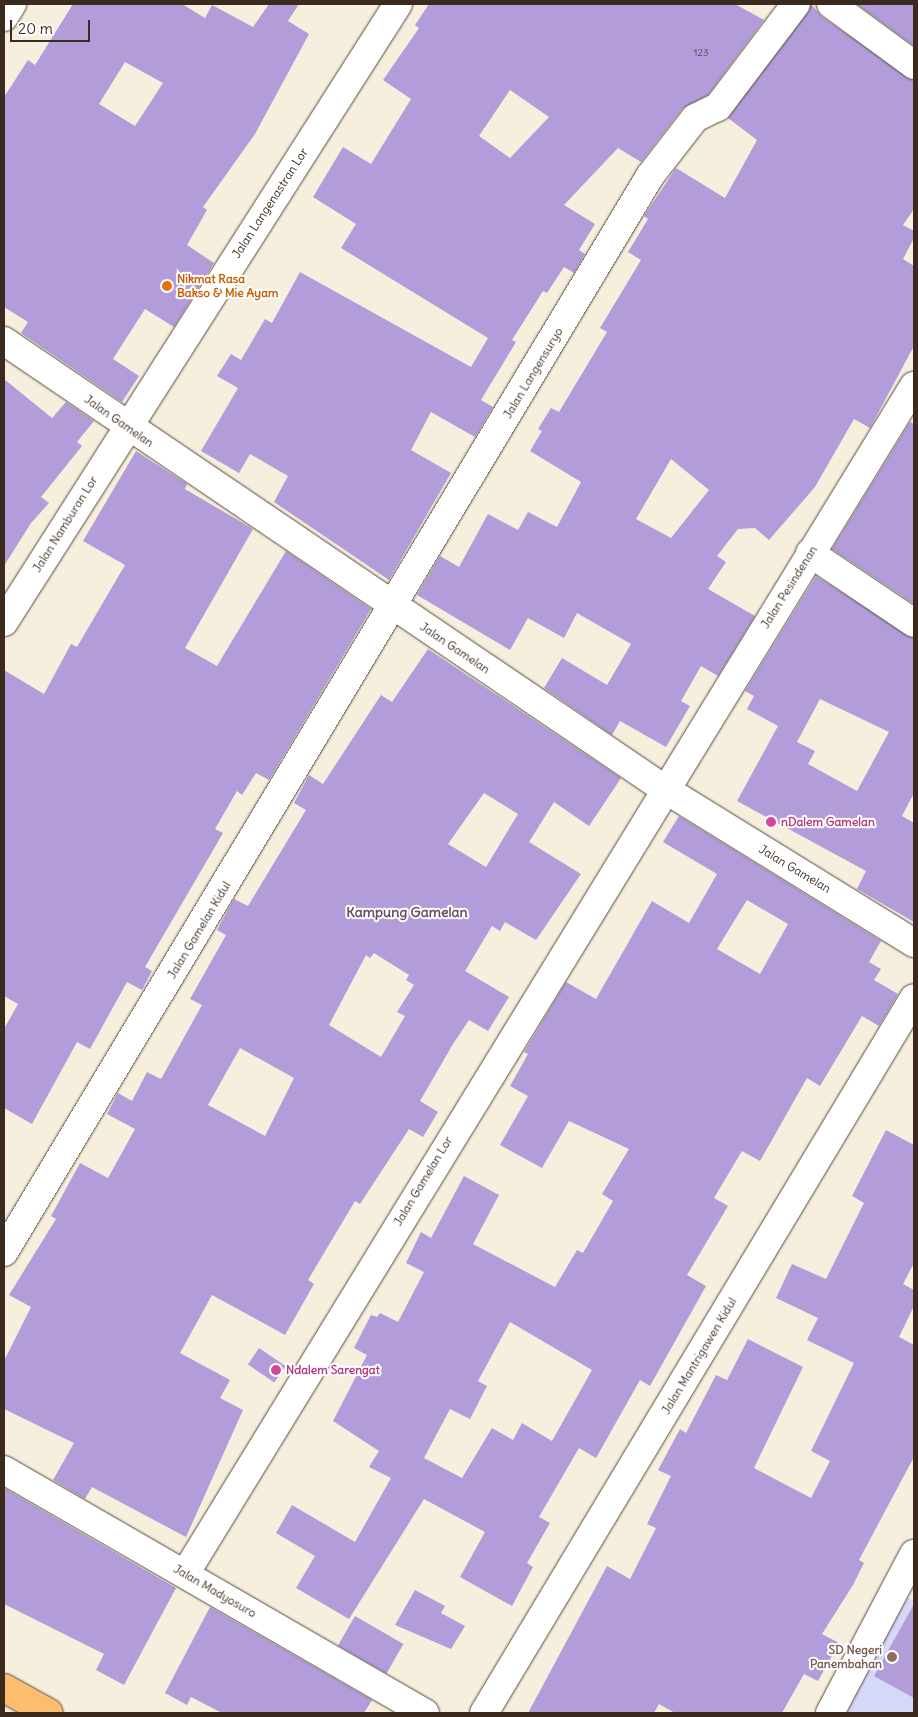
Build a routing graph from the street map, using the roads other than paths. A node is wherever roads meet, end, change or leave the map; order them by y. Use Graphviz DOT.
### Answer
graph roads {
  1 [pos="12,4"];
  2 [pos="398,4"];
  3 [pos="796,4"];
  4 [pos="831,4"];
  5 [pos="4,16"];
  6 [pos="914,65"];
  7 [pos="4,341"];
  8 [pos="914,386"];
  9 [pos="127,427"];
  10 [pos="810,553"];
  11 [pos="395,607"];
  12 [pos="4,622"];
  13 [pos="914,623"];
  14 [pos="663,788"];
  15 [pos="914,943"];
  16 [pos="914,998"];
  17 [pos="4,1252"];
  18 [pos="4,1470"];
  19 [pos="914,1554"];
  20 [pos="185,1574"];
  21 [pos="906,1593"];
  22 [pos="4,1688"];
  23 [pos="49,1713"];
  24 [pos="425,1713"];
  25 [pos="484,1713"];
  26 [pos="830,1713"];
  1 -- 5 [label="street"];
  2 -- 9 [label="street, Jalan Langenastran Lor"];
  3 -- 11 [label="street, Jalan Langensuryo"];
  4 -- 6 [label="street"];
  7 -- 9 [label="street, Jalan Gamelan"];
  8 -- 10 [label="street, Jalan Pesindenan"];
  9 -- 11 [label="street, Jalan Gamelan"];
  9 -- 12 [label="street, Jalan Namburan Lor"];
  10 -- 13 [label="street"];
  10 -- 14 [label="street, Jalan Pesindenan"];
  11 -- 14 [label="street, Jalan Gamelan"];
  11 -- 17 [label="street, Jalan Gamelan Kidul"];
  14 -- 15 [label="street, Jalan Gamelan"];
  14 -- 20 [label="street, Jalan Gamelan Lor"];
  16 -- 25 [label="street, Jalan Mantrigawen Kidul"];
  18 -- 20 [label="street, Jalan Madyosuro"];
  19 -- 21 [label="street"];
  20 -- 24 [label="street, Jalan Madyosuro"];
  21 -- 26 [label="street"];
  22 -- 23 [label="main road"];
}
